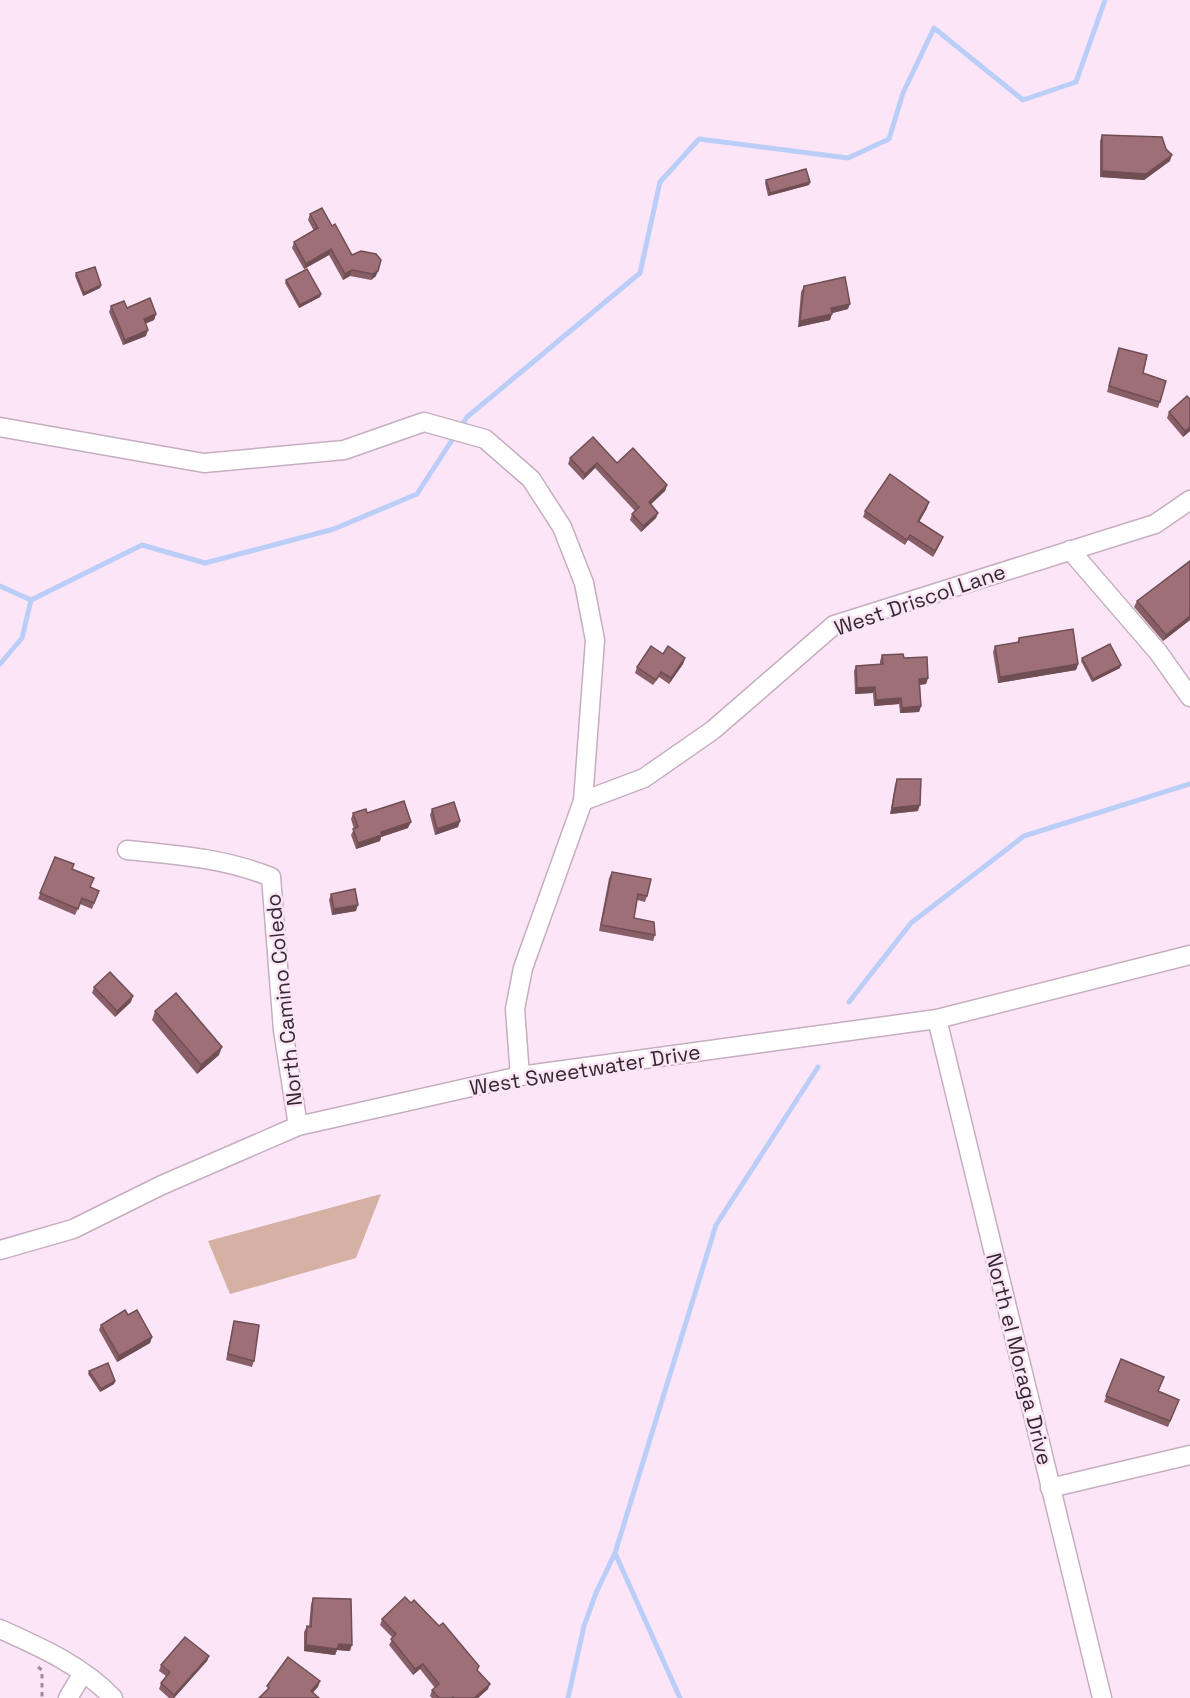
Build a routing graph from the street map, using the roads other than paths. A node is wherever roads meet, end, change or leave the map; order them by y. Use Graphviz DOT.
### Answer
graph roads {
  1 [pos="0,427"];
  2 [pos="1190,500"];
  3 [pos="1070,550"];
  4 [pos="1190,697"];
  5 [pos="583,801"];
  6 [pos="127,850"];
  7 [pos="1190,955"];
  8 [pos="937,1019"];
  9 [pos="520,1076"];
  10 [pos="298,1126"];
  11 [pos="0,1250"];
  12 [pos="1190,1455"];
  13 [pos="1050,1488"];
  14 [pos="0,1629"];
  15 [pos="83,1673"];
  16 [pos="68,1698"];
  17 [pos="113,1698"];
  18 [pos="1102,1698"];
  1 -- 5 [label="street"];
  2 -- 3 [label="street, West Driscol Lane"];
  3 -- 4 [label="street"];
  3 -- 5 [label="street, West Driscol Lane"];
  5 -- 9 [label="street"];
  6 -- 10 [label="street, North Camino Coledo"];
  7 -- 8 [label="street, West Sweetwater Drive"];
  8 -- 9 [label="street, West Sweetwater Drive"];
  8 -- 13 [label="street, North el Moraga Drive"];
  9 -- 10 [label="street, West Sweetwater Drive"];
  10 -- 11 [label="street, West Sweetwater Drive"];
  12 -- 13 [label="street, North el Moraga Drive"];
  13 -- 18 [label="street, North el Moraga Drive"];
  14 -- 15 [label="street"];
  15 -- 16 [label="street"];
  15 -- 17 [label="street"];
}
